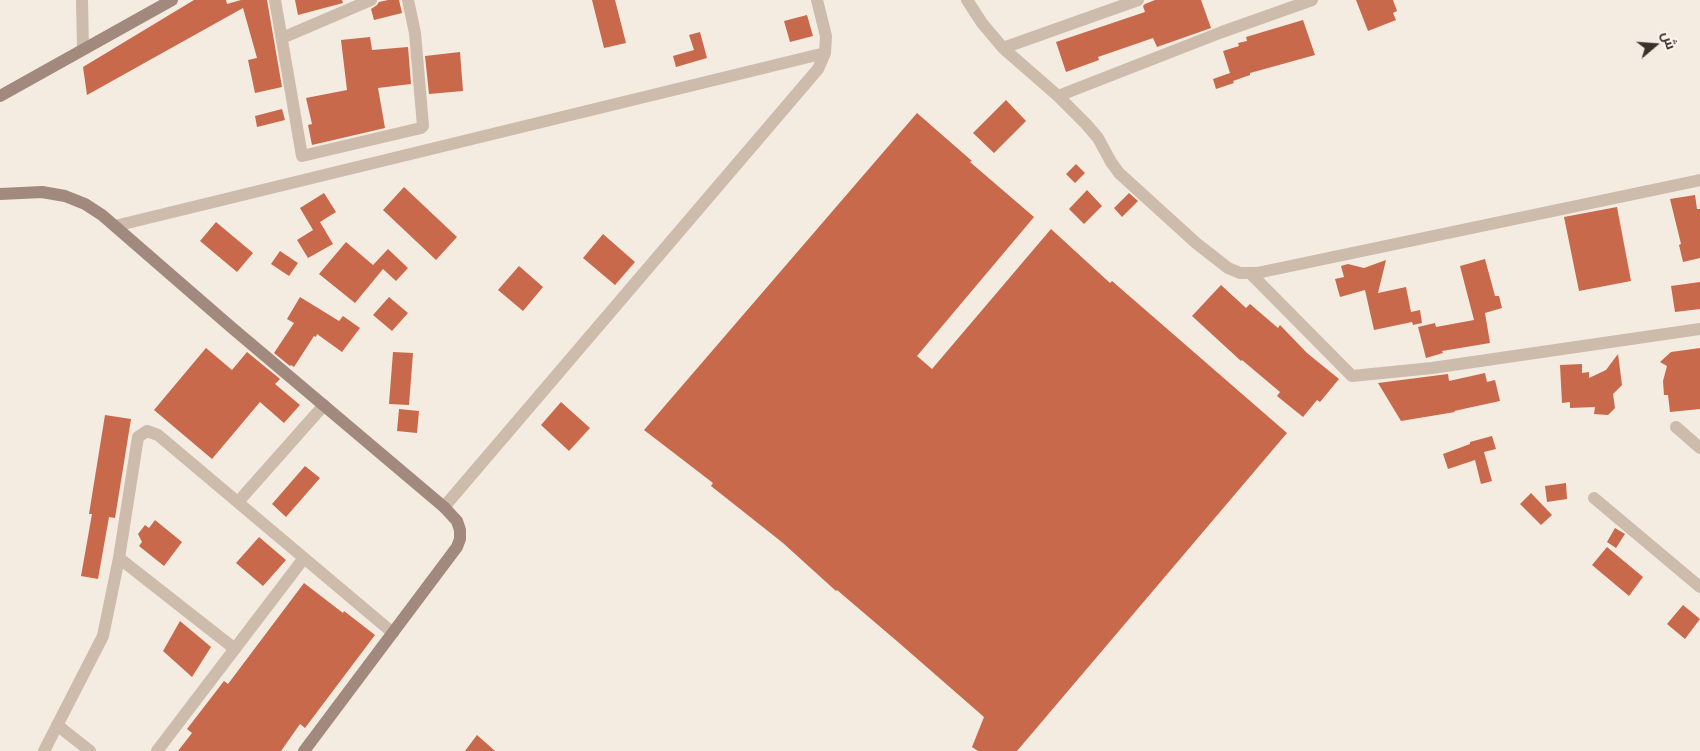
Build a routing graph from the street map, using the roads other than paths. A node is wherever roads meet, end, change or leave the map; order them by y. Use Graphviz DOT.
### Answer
graph roads {
  1 [pos="82,0"];
  2 [pos="172,0"];
  3 [pos="275,0"];
  4 [pos="371,0"];
  5 [pos="408,0"];
  6 [pos="817,0"];
  7 [pos="967,0"];
  8 [pos="1138,0"];
  9 [pos="1310,0"];
  10 [pos="282,38"];
  11 [pos="1003,48"];
  12 [pos="83,49"];
  13 [pos="825,53"];
  14 [pos="0,96"];
  15 [pos="1058,96"];
  16 [pos="1700,180"];
  17 [pos="0,194"];
  18 [pos="115,226"];
  19 [pos="1250,273"];
  20 [pos="1700,329"];
  21 [pos="324,405"];
  22 [pos="1676,427"];
  23 [pos="1700,448"];
  24 [pos="1594,498"];
  25 [pos="238,502"];
  26 [pos="444,507"];
  27 [pos="119,558"];
  28 [pos="304,558"];
  29 [pos="1700,587"];
  30 [pos="393,633"];
  31 [pos="235,649"];
  32 [pos="57,725"];
  33 [pos="44,751"];
  34 [pos="90,751"];
  35 [pos="157,751"];
  36 [pos="304,751"];
  1 -- 12 [label="street"];
  2 -- 12 [label="main road"];
  3 -- 10 [label="street"];
  4 -- 10 [label="street"];
  5 -- 10 [label="street"];
  6 -- 13 [label="street"];
  7 -- 11 [label="street"];
  8 -- 11 [label="street"];
  9 -- 15 [label="street"];
  11 -- 15 [label="street"];
  12 -- 14 [label="main road"];
  13 -- 18 [label="street"];
  13 -- 26 [label="street"];
  15 -- 19 [label="street"];
  16 -- 19 [label="street"];
  17 -- 18 [label="main road"];
  18 -- 21 [label="main road"];
  19 -- 20 [label="street"];
  21 -- 25 [label="street"];
  21 -- 26 [label="main road"];
  22 -- 23 [label="street"];
  24 -- 29 [label="street"];
  25 -- 27 [label="street"];
  25 -- 28 [label="street"];
  26 -- 30 [label="main road"];
  27 -- 31 [label="street"];
  27 -- 32 [label="street"];
  28 -- 30 [label="street"];
  28 -- 31 [label="street"];
  30 -- 36 [label="main road"];
  31 -- 35 [label="street"];
  32 -- 33 [label="street"];
  32 -- 34 [label="street"];
}
